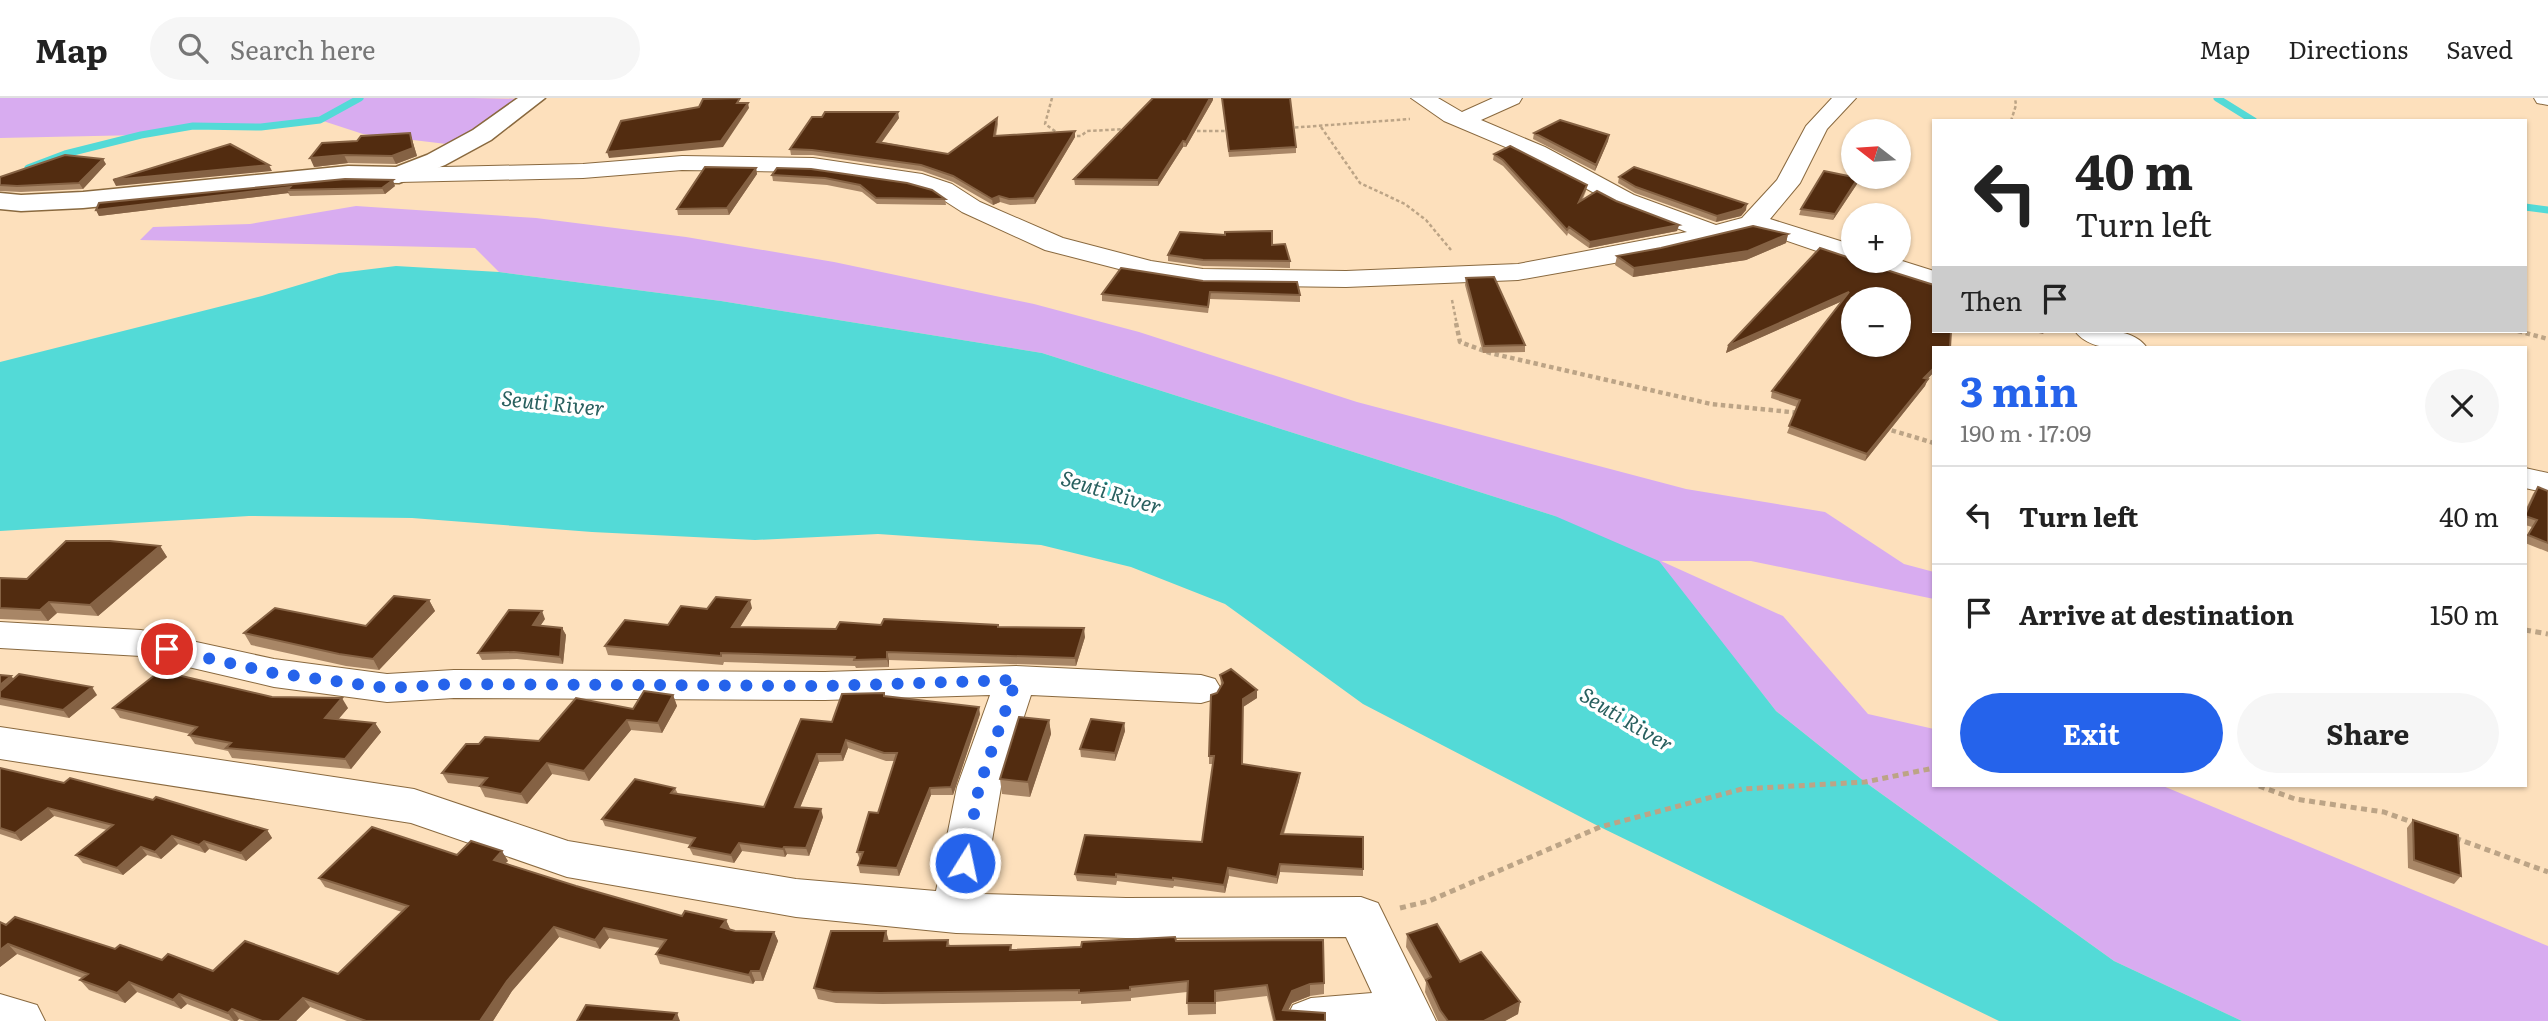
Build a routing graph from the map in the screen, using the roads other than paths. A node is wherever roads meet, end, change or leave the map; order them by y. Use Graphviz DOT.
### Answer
graph roads {
  1 [pos="533,98"];
  2 [pos="1422,98"];
  3 [pos="1511,98"];
  4 [pos="1845,98"];
  5 [pos="1458,118"];
  6 [pos="399,174"];
  7 [pos="0,201"];
  8 [pos="1751,224"];
  9 [pos="1717,233"];
  10 [pos="1841,250"];
  11 [pos="1911,273"];
  12 [pos="1932,279"];
  13 [pos="2095,333"];
  14 [pos="2127,346"];
  15 [pos="2527,479"];
  16 [pos="2548,484"];
  17 [pos="0,635"];
  18 [pos="1016,680"];
  19 [pos="1201,689"];
  20 [pos="0,743"];
  21 [pos="957,913"];
  22 [pos="0,1017"];
  23 [pos="1409,1017"];
  24 [pos="19,1021"];
  25 [pos="1311,1021"];
  1 -- 6 [label="street"];
  2 -- 5 [label="street"];
  3 -- 5 [label="street"];
  4 -- 8 [label="street"];
  5 -- 9 [label="street"];
  6 -- 7 [label="street"];
  6 -- 9 [label="street"];
  8 -- 9 [label="street"];
  8 -- 10 [label="street"];
  11 -- 12 [label="street"];
  13 -- 14 [label="street"];
  15 -- 16 [label="street"];
  17 -- 18 [label="street"];
  18 -- 19 [label="street"];
  18 -- 21 [label="street"];
  20 -- 21 [label="street"];
  21 -- 23 [label="street"];
  22 -- 24 [label="street"];
  23 -- 25 [label="street"];
}
